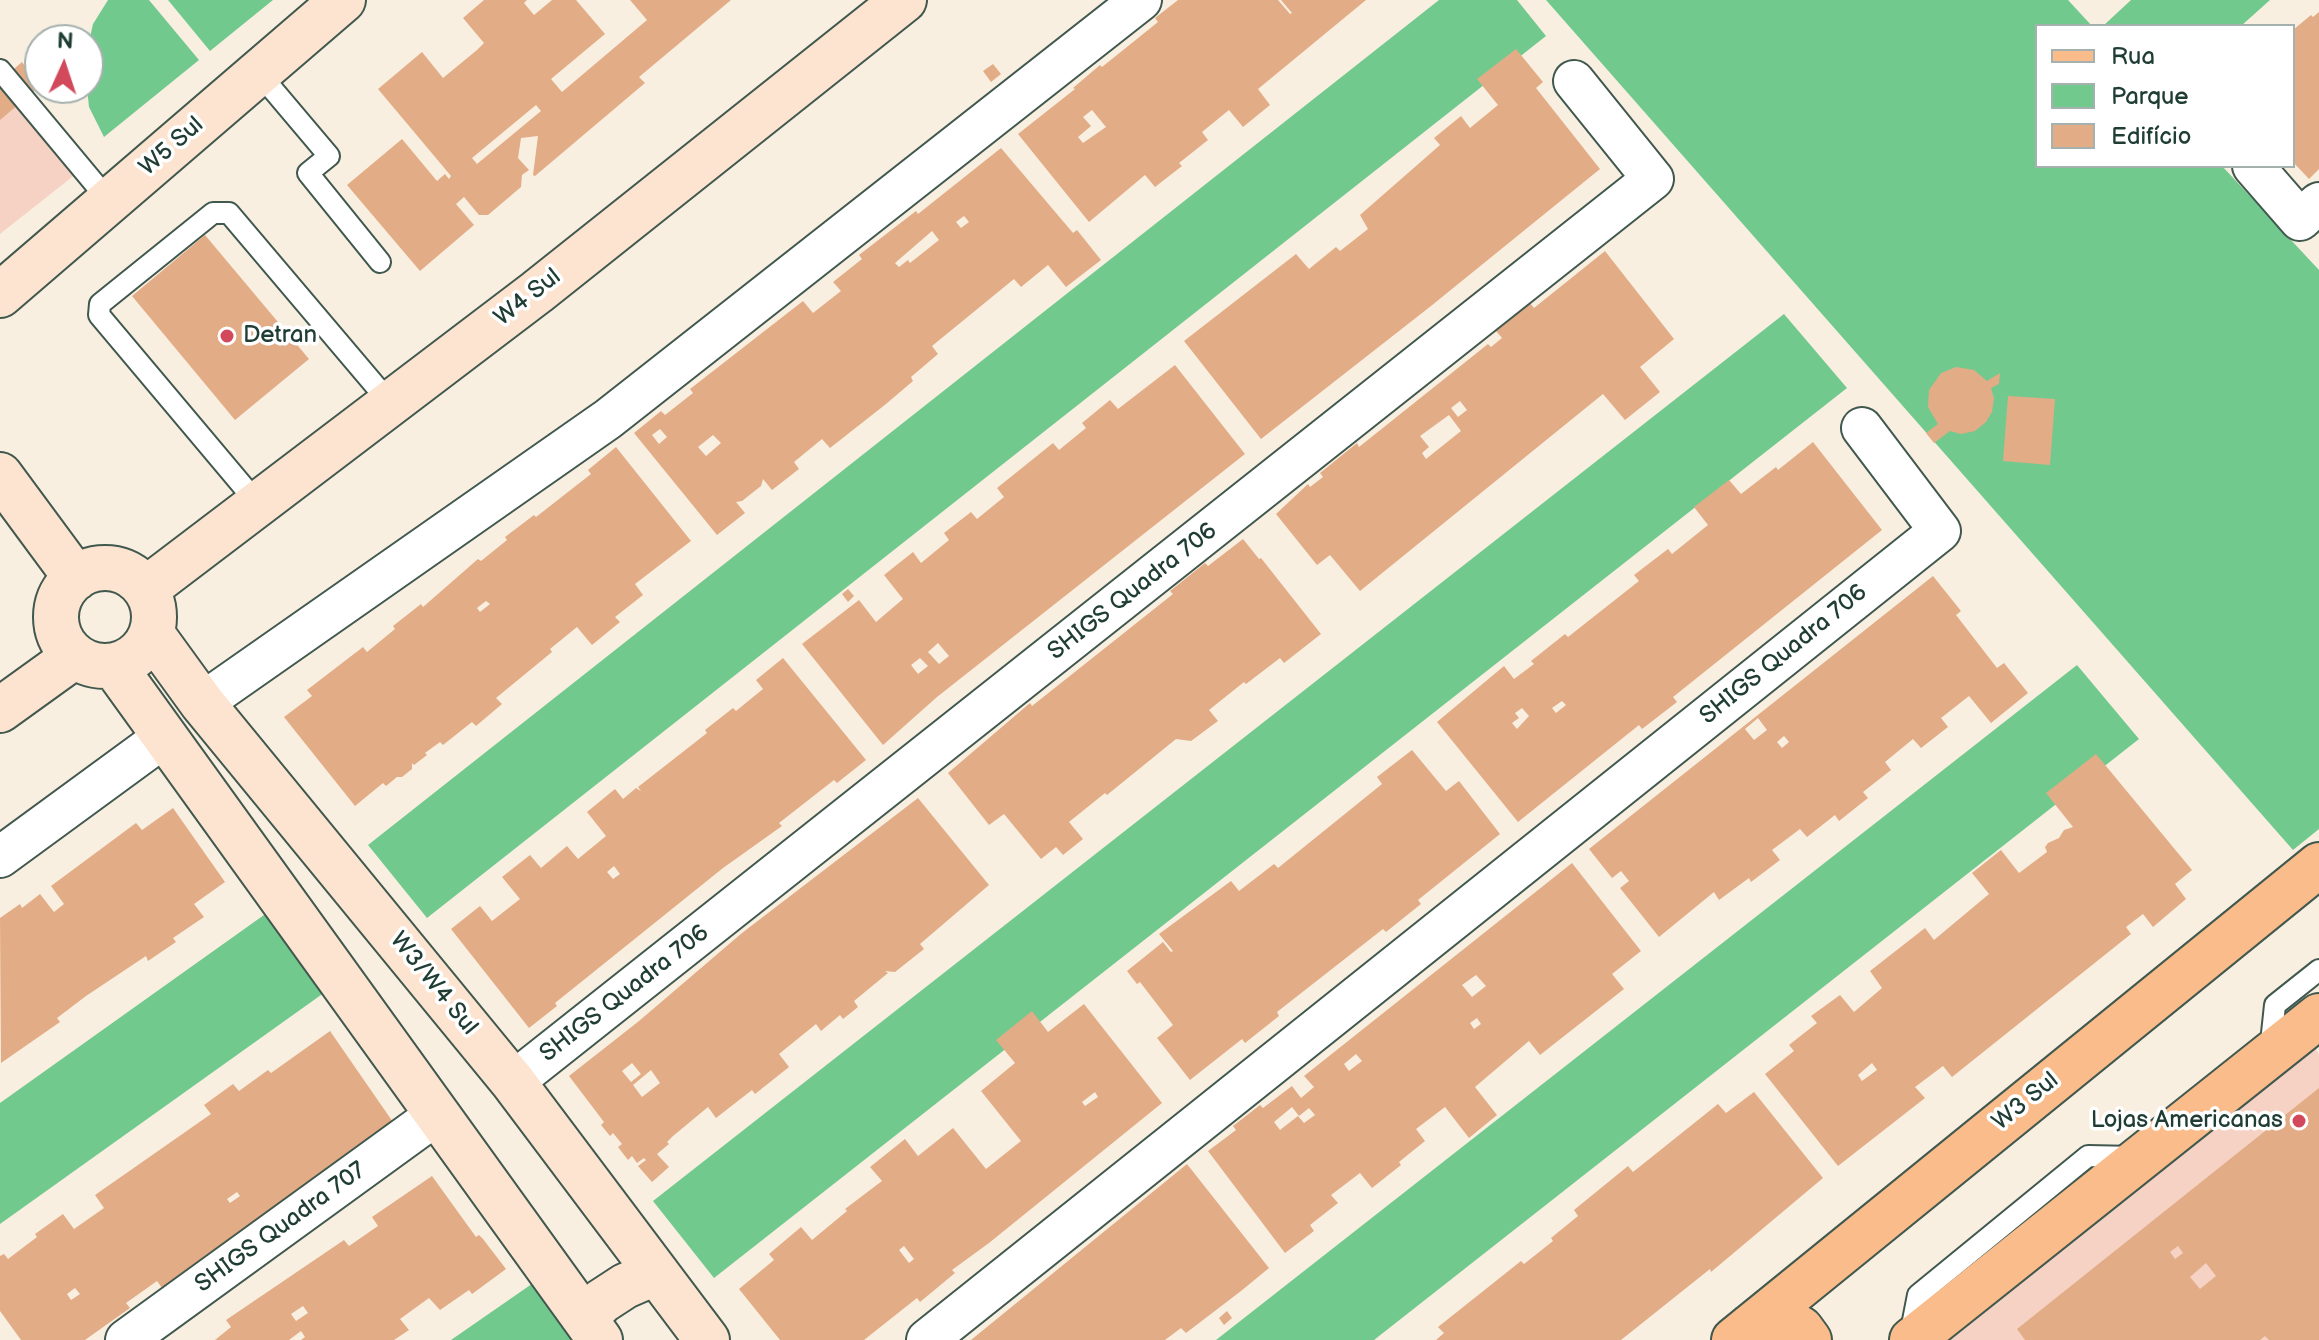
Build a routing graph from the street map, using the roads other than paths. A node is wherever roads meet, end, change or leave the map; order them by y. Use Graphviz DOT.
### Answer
graph roads {
  1 [pos="343,0"];
  2 [pos="904,0"];
  3 [pos="1141,0"];
  4 [pos="0,70"];
  5 [pos="258,72"];
  6 [pos="1574,81"];
  7 [pos="2255,168"];
  8 [pos="110,202"];
  9 [pos="2319,203"];
  10 [pos="380,262"];
  11 [pos="0,295"];
  12 [pos="390,403"];
  13 [pos="1862,428"];
  14 [pos="0,475"];
  15 [pos="258,504"];
  16 [pos="76,578"];
  17 [pos="146,589"];
  18 [pos="152,634"];
  19 [pos="94,661"];
  20 [pos="202,703"];
  21 [pos="0,710"];
  22 [pos="164,737"];
  23 [pos="0,857"];
  24 [pos="2319,865"];
  25 [pos="2319,970"];
  26 [pos="2319,1016"];
  27 [pos="2269,1056"];
  28 [pos="513,1082"];
  29 [pos="436,1115"];
  30 [pos="655,1273"];
  31 [pos="592,1329"];
  32 [pos="1743,1333"];
  33 [pos="126,1340"];
  34 [pos="707,1340"];
  35 [pos="927,1340"];
  36 [pos="1809,1340"];
  37 [pos="1910,1340"];
  1 -- 5 [label="main road, W5 Sul"];
  2 -- 12 [label="main road, W4 Sul"];
  3 -- 20 [label="street"];
  4 -- 8 [label="lane"];
  5 -- 8 [label="main road, W5 Sul"];
  5 -- 10 [label="lane"];
  6 -- 28 [label="street, SHIGS Quadra 706"];
  7 -- 9 [label="street"];
  8 -- 11 [label="main road, W5 Sul"];
  12 -- 15 [label="main road, W4 Sul"];
  12 -- 15 [label="lane"];
  13 -- 35 [label="street, SHIGS Quadra 706"];
  14 -- 16 [label="main road"];
  15 -- 17 [label="main road, W4 Sul"];
  16 -- 17 [label="main road"];
  16 -- 19 [label="main road"];
  17 -- 18 [label="main road"];
  18 -- 19 [label="main road"];
  18 -- 20 [label="main road, W3/W4 Sul"];
  19 -- 21 [label="main road"];
  19 -- 22 [label="main road"];
  20 -- 28 [label="main road, W3/W4 Sul"];
  22 -- 23 [label="street"];
  22 -- 29 [label="main road"];
  24 -- 32 [label="main road, W3 Sul"];
  25 -- 27 [label="lane"];
  26 -- 27 [label="main road"];
  27 -- 37 [label="main road"];
  28 -- 30 [label="main road, W3/W4 Sul"];
  29 -- 31 [label="main road"];
  29 -- 33 [label="street, SHIGS Quadra 707"];
  30 -- 31 [label="main road"];
  30 -- 34 [label="main road, W3/W4 Sul"];
  32 -- 36 [label="main road"];
}
